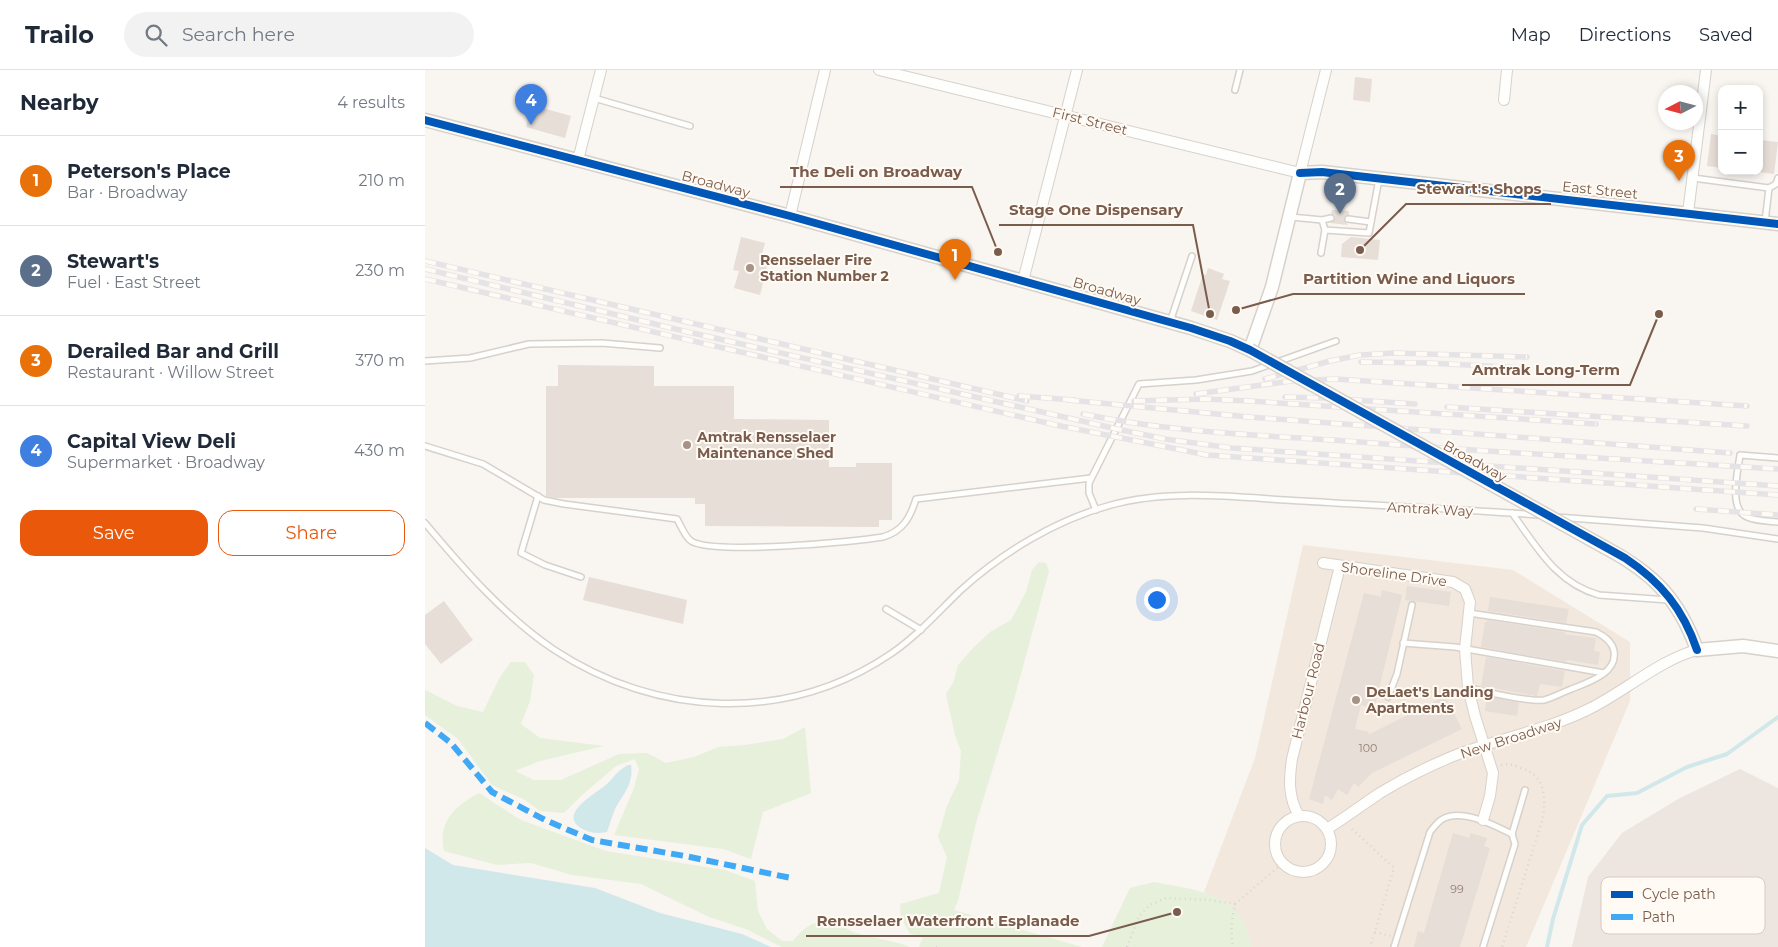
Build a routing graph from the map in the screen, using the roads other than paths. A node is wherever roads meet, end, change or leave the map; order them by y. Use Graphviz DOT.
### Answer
graph roads {
  1 [pos="601,70"];
  2 [pos="825,70"];
  3 [pos="879,70"];
  4 [pos="1077,70"];
  5 [pos="1240,70"];
  6 [pos="1326,70"];
  7 [pos="1507,70"];
  8 [pos="1706,70"];
  9 [pos="1235,90"];
  10 [pos="594,98"];
  11 [pos="1504,100"];
  12 [pos="1065,116"];
  13 [pos="425,120"];
  14 [pos="690,126"];
  15 [pos="578,160"];
  16 [pos="1301,173"];
  17 [pos="1379,178"];
  18 [pos="1692,178"];
  19 [pos="1778,178"];
  20 [pos="1769,188"];
  21 [pos="1688,213"];
  22 [pos="790,216"];
  23 [pos="1290,217"];
  24 [pos="1331,218"];
  25 [pos="1348,219"];
  26 [pos="1322,220"];
  27 [pos="1371,222"];
  28 [pos="1771,223"];
  29 [pos="1325,230"];
  30 [pos="1321,253"];
  31 [pos="1192,256"];
  32 [pos="1023,280"];
  33 [pos="1170,322"];
  34 [pos="1336,340"];
  35 [pos="659,348"];
  36 [pos="1250,350"];
  37 [pos="425,361"];
  38 [pos="425,446"];
  39 [pos="1778,458"];
  40 [pos="1091,478"];
  41 [pos="538,496"];
  42 [pos="1096,510"];
  43 [pos="1512,513"];
  44 [pos="425,522"];
  45 [pos="1778,522"];
  46 [pos="1778,539"];
  47 [pos="1323,563"];
  48 [pos="1340,566"];
  49 [pos="581,578"];
  50 [pos="1671,600"];
  51 [pos="1412,605"];
  52 [pos="886,609"];
  53 [pos="1469,613"];
  54 [pos="921,630"];
  55 [pos="1403,643"];
  56 [pos="1465,649"];
  57 [pos="1697,650"];
  58 [pos="1778,651"];
  59 [pos="1604,673"];
  60 [pos="1468,687"];
  61 [pos="1388,697"];
  62 [pos="1485,745"];
  63 [pos="1525,790"];
  64 [pos="1299,816"];
  65 [pos="1483,820"];
  66 [pos="1327,829"];
  67 [pos="1512,834"];
  68 [pos="1394,947"];
  69 [pos="1483,947"];
  1 -- 10 [label="street"];
  2 -- 22 [label="street"];
  3 -- 12 [label="street, First Street"];
  4 -- 12 [label="street"];
  5 -- 9 [label="lane"];
  6 -- 16 [label="street"];
  7 -- 11 [label="street"];
  8 -- 18 [label="street"];
  10 -- 14 [label="lane"];
  10 -- 15 [label="street"];
  12 -- 16 [label="street, First Street"];
  12 -- 32 [label="street"];
  13 -- 15 [label="street, Broadway"];
  15 -- 22 [label="street, Broadway"];
  16 -- 17 [label="street, East Street"];
  16 -- 23 [label="street"];
  17 -- 21 [label="street, East Street"];
  17 -- 27 [label="lane"];
  18 -- 20 [label="lane"];
  18 -- 21 [label="street"];
  19 -- 20 [label="lane"];
  20 -- 28 [label="lane"];
  21 -- 28 [label="street, East Street"];
  22 -- 32 [label="street, Broadway"];
  23 -- 26 [label="lane"];
  23 -- 36 [label="street"];
  24 -- 26 [label="lane"];
  25 -- 27 [label="lane"];
  26 -- 29 [label="lane"];
  27 -- 29 [label="lane"];
  29 -- 30 [label="lane"];
  31 -- 33 [label="lane"];
  32 -- 33 [label="street, Broadway"];
  33 -- 36 [label="street, Broadway"];
  34 -- 40 [label="lane"];
  35 -- 37 [label="lane"];
  36 -- 50 [label="street, Broadway, bridge"];
  38 -- 41 [label="lane"];
  39 -- 45 [label="lane"];
  40 -- 41 [label="lane"];
  40 -- 42 [label="lane"];
  41 -- 49 [label="lane"];
  42 -- 43 [label="lane, Amtrak Way"];
  42 -- 54 [label="lane, Amtrak Way"];
  43 -- 46 [label="lane, Amtrak Way"];
  43 -- 50 [label="lane"];
  44 -- 54 [label="lane, Amtrak Way"];
  47 -- 48 [label="street, Shoreline Drive"];
  48 -- 53 [label="street, Shoreline Drive"];
  48 -- 64 [label="street, Harbour Road"];
  50 -- 57 [label="street, Broadway"];
  51 -- 55 [label="lane"];
  52 -- 54 [label="lane"];
  53 -- 56 [label="street, Shoreline Drive"];
  53 -- 59 [label="lane"];
  55 -- 56 [label="lane"];
  55 -- 61 [label="lane"];
  56 -- 59 [label="lane"];
  56 -- 60 [label="street, Shoreline Drive"];
  57 -- 58 [label="street"];
  57 -- 62 [label="street, New Broadway"];
  59 -- 60 [label="lane"];
  60 -- 62 [label="street, Shoreline Drive"];
  62 -- 65 [label="street, Shoreline Drive"];
  62 -- 66 [label="street, New Broadway"];
  63 -- 67 [label="lane"];
  64 -- 66 [label="street"];
  64 -- 66 [label="street"];
  65 -- 67 [label="lane"];
  65 -- 68 [label="lane"];
  67 -- 69 [label="lane"];
}
